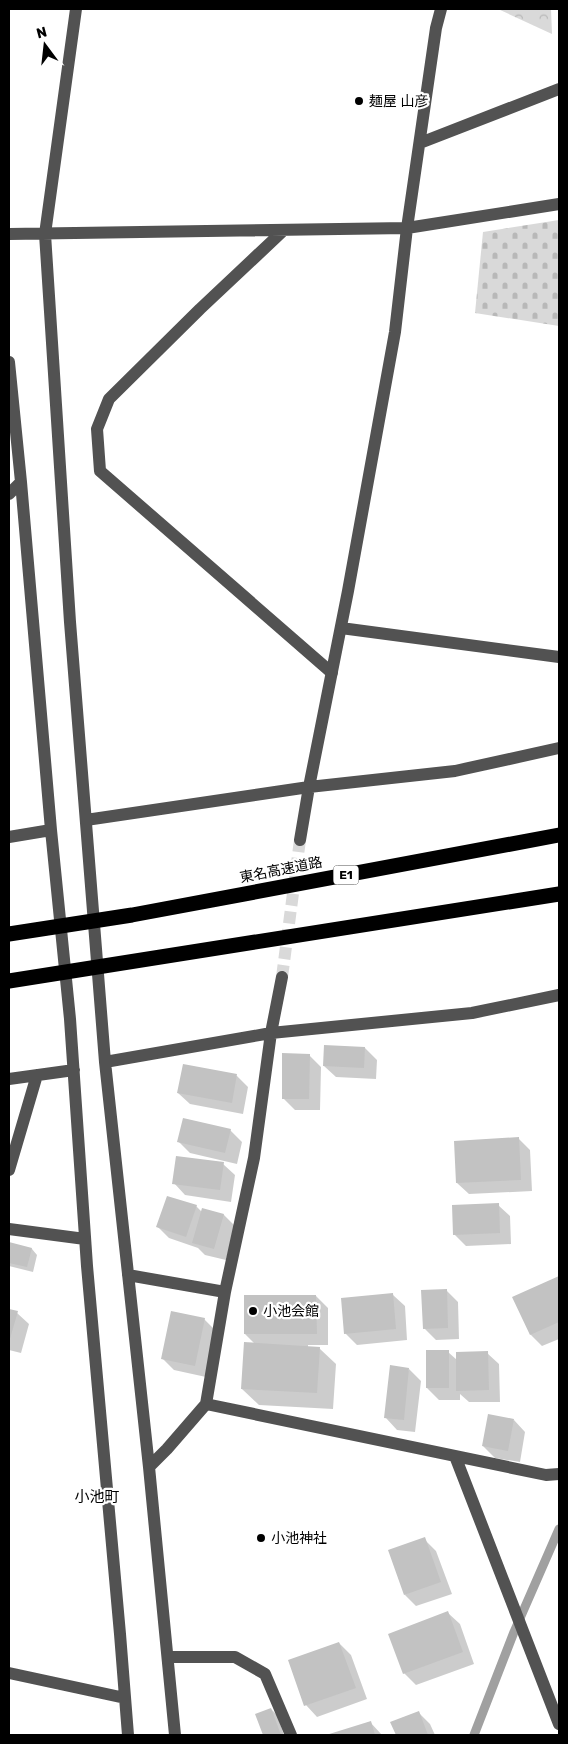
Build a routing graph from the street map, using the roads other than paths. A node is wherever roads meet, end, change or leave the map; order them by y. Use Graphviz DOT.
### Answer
graph roads {
  1 [pos="76,9"];
  2 [pos="441,9"];
  3 [pos="559,89"];
  4 [pos="420,143"];
  5 [pos="559,204"];
  6 [pos="407,228"];
  7 [pos="284,230"];
  8 [pos="9,234"];
  9 [pos="45,234"];
  10 [pos="9,362"];
  11 [pos="21,482"];
  12 [pos="9,494"];
  13 [pos="341,628"];
  14 [pos="559,657"];
  15 [pos="332,673"];
  16 [pos="559,748"];
  17 [pos="309,787"];
  18 [pos="86,820"];
  19 [pos="52,830"];
  20 [pos="559,835"];
  21 [pos="9,837"];
  22 [pos="300,840"];
  23 [pos="559,894"];
  24 [pos="9,934"];
  25 [pos="282,977"];
  26 [pos="9,981"];
  27 [pos="559,995"];
  28 [pos="271,1033"];
  29 [pos="105,1062"];
  30 [pos="74,1070"];
  31 [pos="37,1075"];
  32 [pos="9,1079"];
  33 [pos="9,1170"];
  34 [pos="9,1229"];
  35 [pos="85,1239"];
  36 [pos="128,1275"];
  37 [pos="225,1292"];
  38 [pos="206,1404"];
  39 [pos="455,1456"];
  40 [pos="149,1467"];
  41 [pos="559,1474"];
  42 [pos="168,1656"];
  43 [pos="9,1673"];
  44 [pos="125,1698"];
  45 [pos="559,1724"];
  46 [pos="128,1735"];
  47 [pos="175,1735"];
  48 [pos="291,1735"];
  1 -- 9 [label="street"];
  2 -- 4 [label="street"];
  3 -- 4 [label="street"];
  4 -- 6 [label="street"];
  5 -- 6 [label="street"];
  6 -- 7 [label="street"];
  6 -- 13 [label="street"];
  7 -- 9 [label="street"];
  7 -- 15 [label="street"];
  8 -- 9 [label="street"];
  9 -- 18 [label="street"];
  10 -- 11 [label="street"];
  11 -- 12 [label="street"];
  11 -- 19 [label="street"];
  13 -- 14 [label="street"];
  13 -- 15 [label="street"];
  15 -- 17 [label="street"];
  16 -- 17 [label="street"];
  17 -- 18 [label="street"];
  17 -- 22 [label="street"];
  18 -- 29 [label="street"];
  19 -- 21 [label="street"];
  19 -- 30 [label="street"];
  20 -- 24 [label="highway, 東名高速道路 / E1"];
  23 -- 26 [label="highway"];
  25 -- 28 [label="street"];
  27 -- 28 [label="street"];
  28 -- 29 [label="street"];
  28 -- 37 [label="street"];
  29 -- 36 [label="street"];
  30 -- 31 [label="street"];
  30 -- 35 [label="street"];
  31 -- 32 [label="street"];
  31 -- 33 [label="street"];
  34 -- 35 [label="street"];
  35 -- 44 [label="street"];
  36 -- 37 [label="street"];
  36 -- 40 [label="street"];
  37 -- 38 [label="street"];
  38 -- 39 [label="street"];
  38 -- 40 [label="street"];
  39 -- 41 [label="street"];
  39 -- 45 [label="street"];
  40 -- 42 [label="street"];
  42 -- 47 [label="street"];
  42 -- 48 [label="street"];
  43 -- 44 [label="street"];
  44 -- 46 [label="street"];
}
